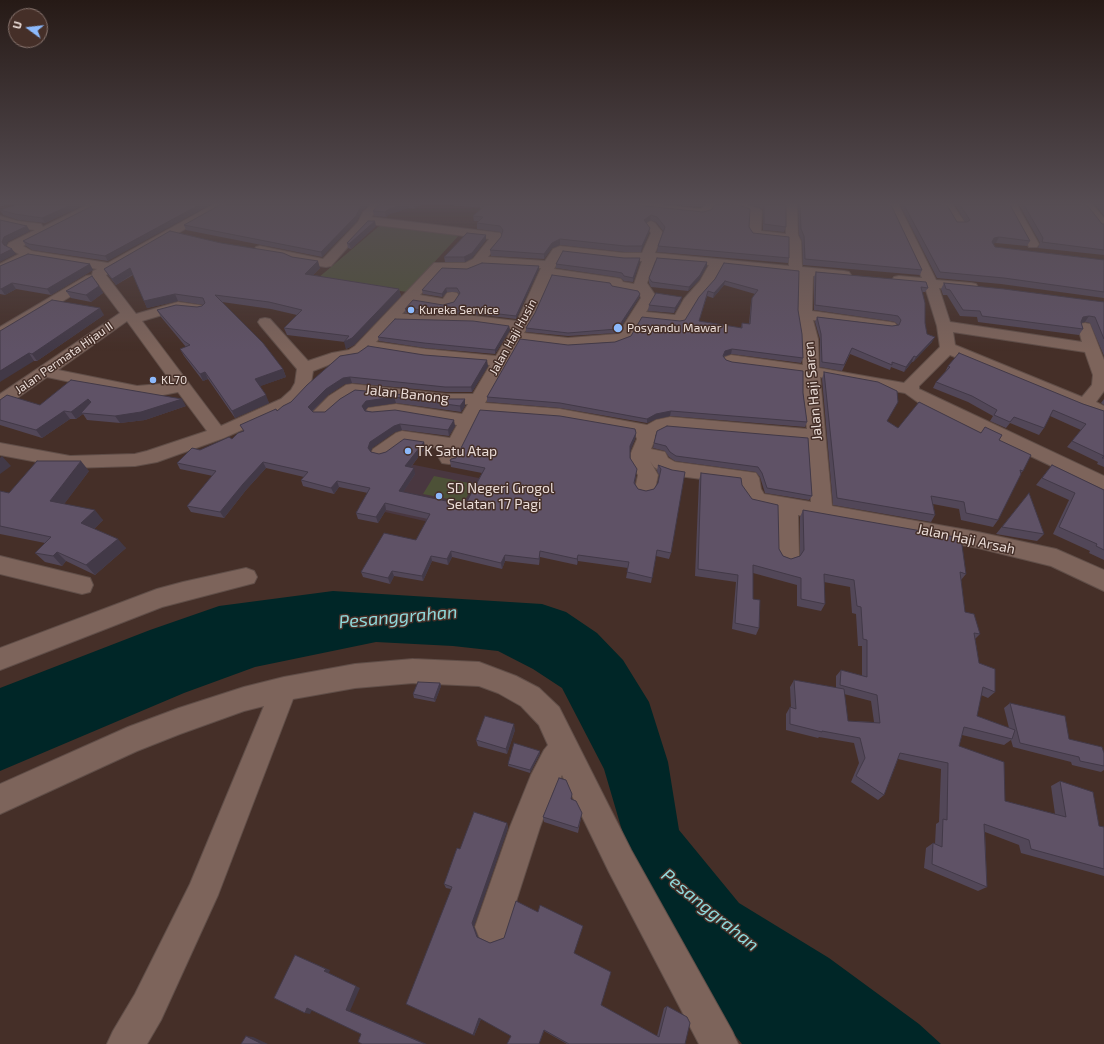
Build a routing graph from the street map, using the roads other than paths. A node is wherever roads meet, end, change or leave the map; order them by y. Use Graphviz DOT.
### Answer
graph roads {
  1 [pos="29,254"];
  2 [pos="134,254"];
  3 [pos="283,254"];
  4 [pos="334,254"];
  5 [pos="484,254"];
  6 [pos="556,254"];
  7 [pos="595,254"];
  8 [pos="649,254"];
  9 [pos="797,254"];
  10 [pos="918,254"];
  11 [pos="648,257"];
  12 [pos="477,263"];
  13 [pos="717,264"];
  14 [pos="548,268"];
  15 [pos="0,269"];
  16 [pos="104,271"];
  17 [pos="801,271"];
  18 [pos="853,276"];
  19 [pos="884,279"];
  20 [pos="932,283"];
  21 [pos="986,288"];
  22 [pos="645,291"];
  23 [pos="662,294"];
  24 [pos="452,296"];
  25 [pos="677,296"];
  26 [pos="410,297"];
  27 [pos="692,298"];
  28 [pos="200,309"];
  29 [pos="804,314"];
  30 [pos="636,315"];
  31 [pos="131,316"];
  32 [pos="391,316"];
  33 [pos="265,322"];
  34 [pos="890,326"];
  35 [pos="944,326"];
  36 [pos="1086,327"];
  37 [pos="518,332"];
  38 [pos="0,333"];
  39 [pos="367,345"];
  40 [pos="948,348"];
  41 [pos="1092,348"];
  42 [pos="731,360"];
  43 [pos="501,361"];
  44 [pos="305,368"];
  45 [pos="811,371"];
  46 [pos="44,372"];
  47 [pos="183,386"];
  48 [pos="911,389"];
  49 [pos="0,402"];
  50 [pos="1085,405"];
  51 [pos="474,410"];
  52 [pos="374,412"];
  53 [pos="1104,412"];
  54 [pos="321,414"];
  55 [pos="645,433"];
  56 [pos="218,434"];
  57 [pos="817,436"];
  58 [pos="0,449"];
  59 [pos="380,453"];
  60 [pos="640,454"];
  61 [pos="1104,484"];
  62 [pos="645,489"];
  63 [pos="788,506"];
  64 [pos="822,510"];
  65 [pos="788,556"];
  66 [pos="0,565"];
  67 [pos="246,577"];
  68 [pos="1104,582"];
  69 [pos="82,585"];
  70 [pos="0,659"];
  71 [pos="284,689"];
  72 [pos="564,749"];
  73 [pos="0,799"];
  74 [pos="492,927"];
  75 [pos="715,1041"];
  76 [pos="126,1044"];
  1 -- 15 [label="street"];
  1 -- 16 [label="street"];
  2 -- 16 [label="street"];
  3 -- 4 [label="street"];
  5 -- 12 [label="street"];
  6 -- 14 [label="street, Jalan Haji Husin"];
  7 -- 11 [label="street, Jalan Haji Husin"];
  8 -- 11 [label="street"];
  9 -- 17 [label="street, Jalan Haji Saren"];
  10 -- 20 [label="street"];
  11 -- 13 [label="street, Jalan Haji Husin"];
  11 -- 22 [label="street"];
  12 -- 14 [label="street"];
  12 -- 26 [label="street"];
  13 -- 17 [label="street, Jalan Haji Husin"];
  13 -- 27 [label="street"];
  14 -- 22 [label="street"];
  14 -- 37 [label="street, Jalan Haji Husin"];
  16 -- 31 [label="street, Jalan Permata Hijau II"];
  16 -- 38 [label="street"];
  17 -- 18 [label="street, Jalan Haji Husin"];
  17 -- 29 [label="street, Jalan Haji Saren"];
  19 -- 20 [label="street"];
  20 -- 21 [label="street"];
  20 -- 35 [label="street"];
  22 -- 23 [label="street"];
  22 -- 30 [label="street"];
  24 -- 26 [label="street"];
  25 -- 27 [label="street"];
  26 -- 32 [label="street"];
  27 -- 30 [label="street"];
  28 -- 31 [label="street"];
  29 -- 34 [label="street"];
  29 -- 45 [label="street, Jalan Haji Saren"];
  30 -- 37 [label="street"];
  31 -- 46 [label="street, Jalan Permata Hijau II"];
  31 -- 47 [label="street, Jalan Permata Hijau II"];
  32 -- 37 [label="street"];
  32 -- 39 [label="street"];
  33 -- 44 [label="street"];
  35 -- 40 [label="street"];
  35 -- 41 [label="street"];
  36 -- 41 [label="street"];
  37 -- 43 [label="street, Jalan Haji Husin"];
  39 -- 43 [label="street"];
  39 -- 44 [label="street"];
  40 -- 48 [label="street"];
  40 -- 50 [label="street"];
  41 -- 50 [label="street"];
  42 -- 45 [label="street"];
  43 -- 51 [label="street, Jalan Haji Husin"];
  44 -- 56 [label="street"];
  45 -- 48 [label="street"];
  45 -- 57 [label="street, Jalan Haji Saren"];
  46 -- 47 [label="street"];
  46 -- 49 [label="street, Jalan Permata Hijau II"];
  47 -- 56 [label="street, Jalan Permata Hijau II"];
  48 -- 61 [label="street"];
  50 -- 53 [label="street"];
  51 -- 52 [label="street"];
  51 -- 54 [label="street, Jalan Banong"];
  51 -- 55 [label="street"];
  51 -- 59 [label="street, Jalan Haji Husin"];
  55 -- 57 [label="street"];
  55 -- 60 [label="street"];
  56 -- 58 [label="street"];
  57 -- 64 [label="street, Jalan Haji Saren"];
  60 -- 62 [label="street"];
  60 -- 63 [label="street, Jalan Haji Arsah"];
  63 -- 64 [label="street, Jalan Haji Arsah"];
  63 -- 65 [label="street"];
  64 -- 68 [label="street, Jalan Haji Arsah"];
  66 -- 69 [label="street"];
  67 -- 70 [label="street"];
  71 -- 72 [label="street"];
  71 -- 73 [label="street"];
  71 -- 76 [label="street"];
  72 -- 74 [label="street"];
  72 -- 75 [label="street"];
}
